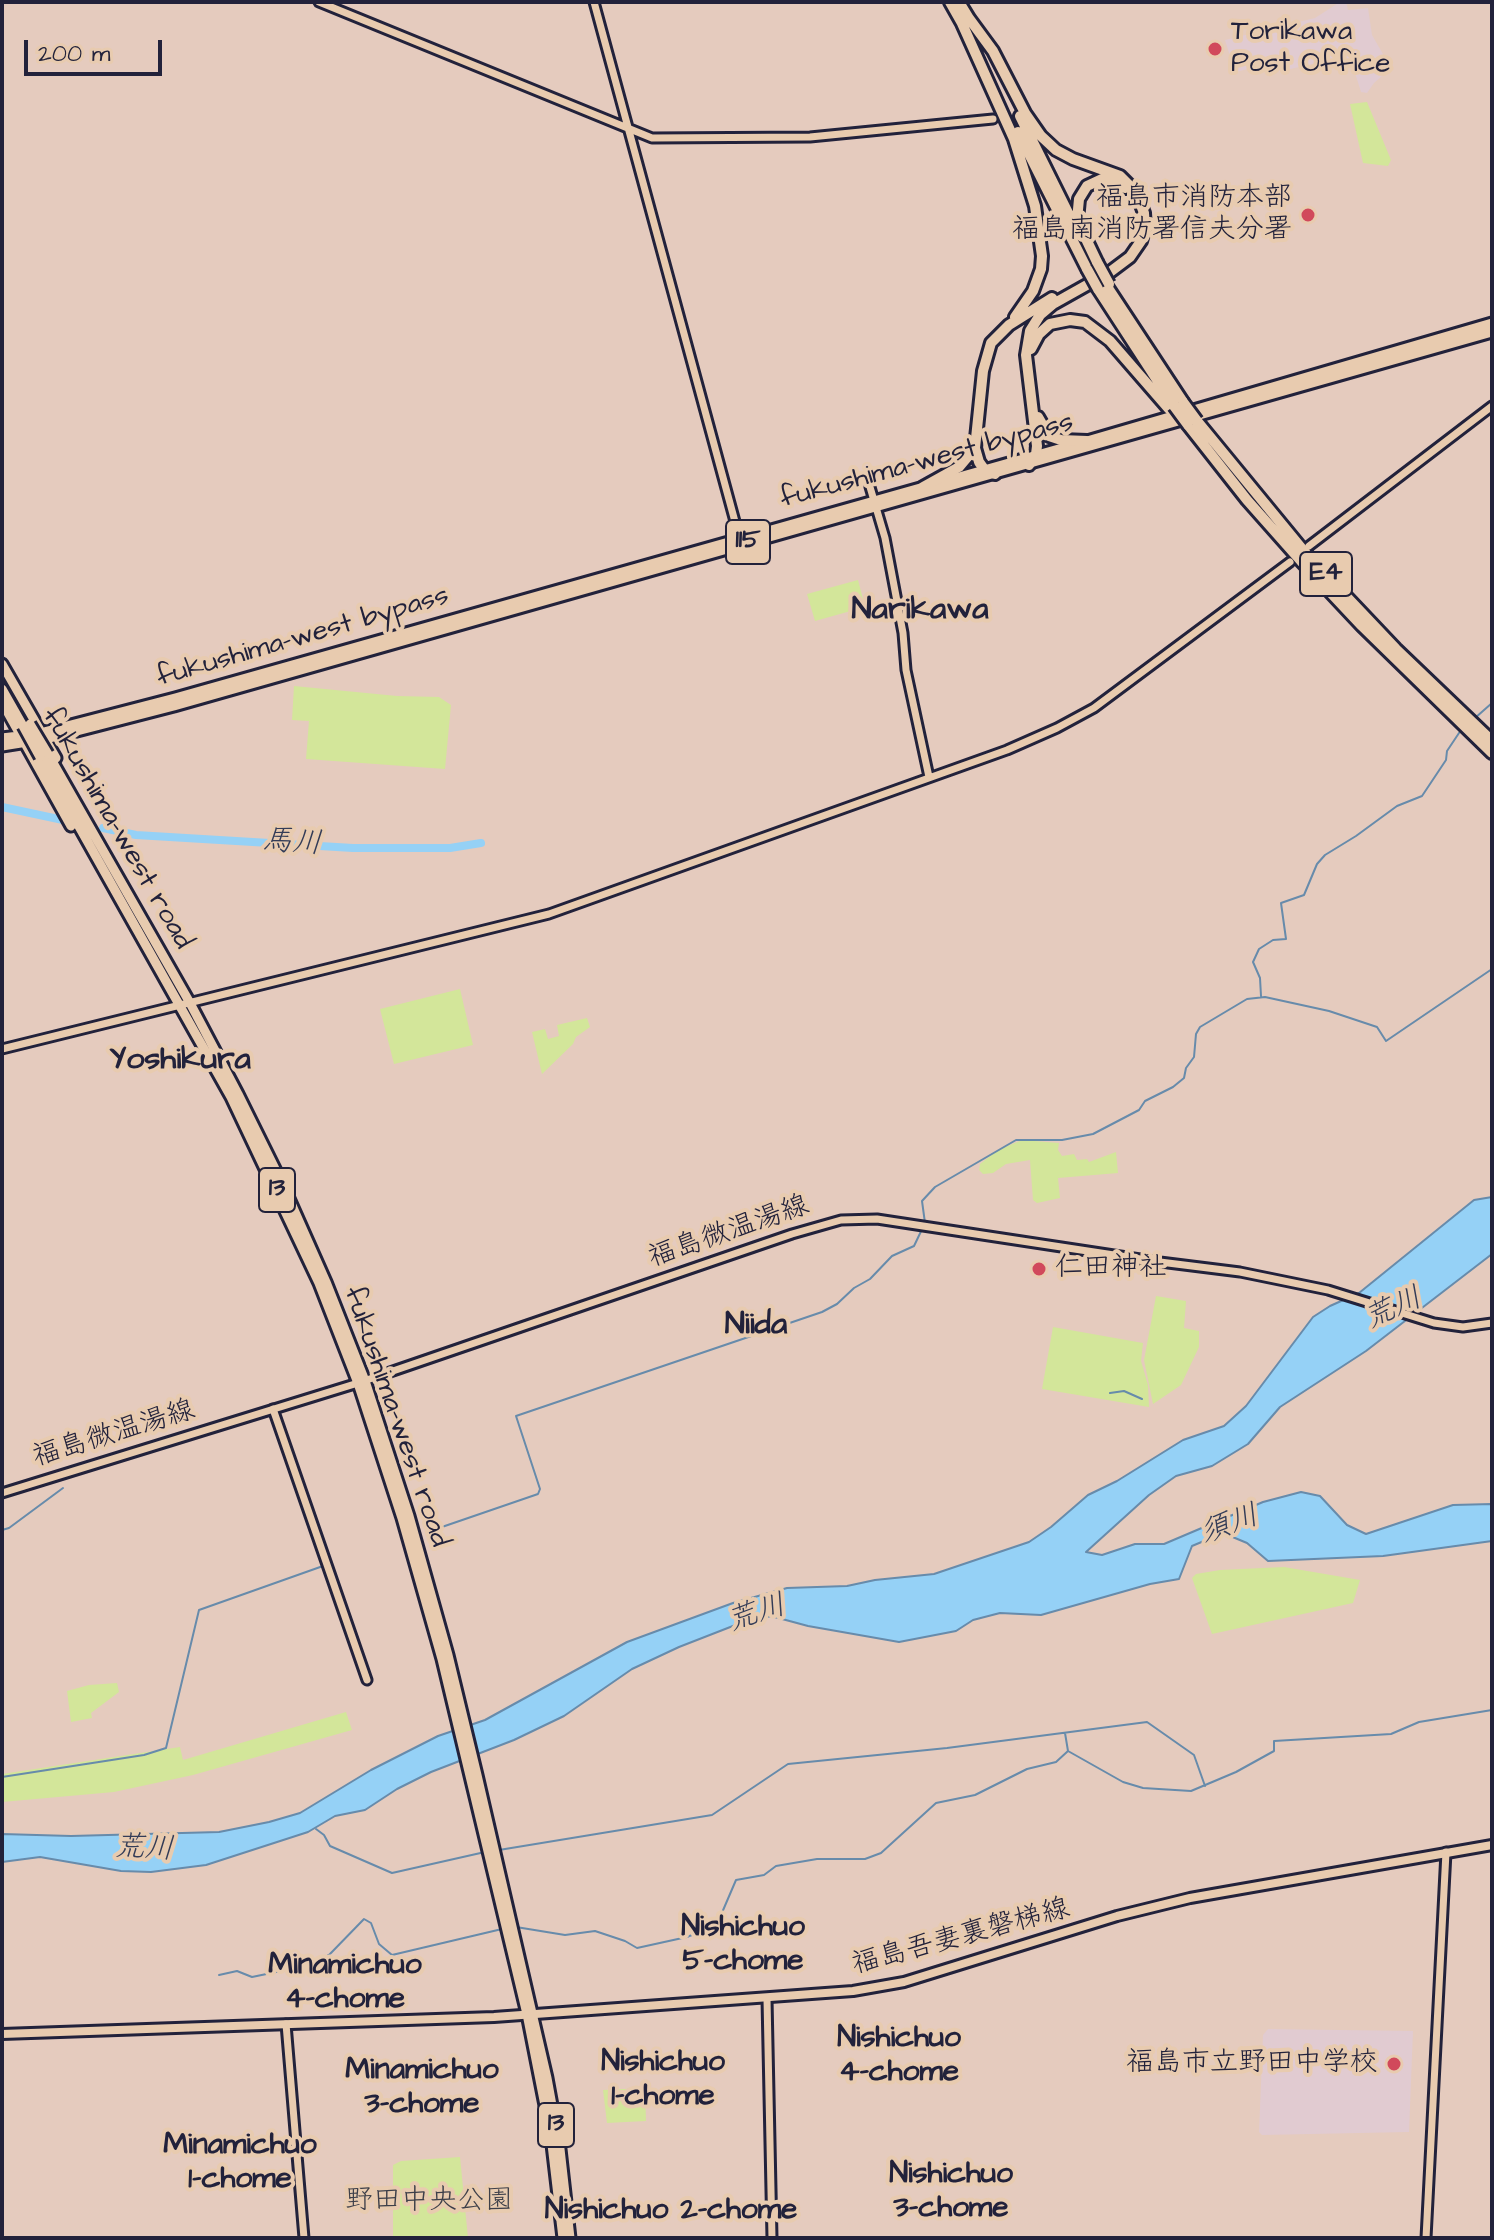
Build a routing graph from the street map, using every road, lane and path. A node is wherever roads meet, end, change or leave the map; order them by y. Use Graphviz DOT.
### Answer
graph roads {
  1 [pos="319,2"];
  2 [pos="594,2"];
  3 [pos="950,2"];
  4 [pos="959,2"];
  5 [pos="964,18"];
  6 [pos="993,119"];
  7 [pos="629,129"];
  8 [pos="1093,265"];
  9 [pos="1105,286"];
  10 [pos="1492,323"];
  11 [pos="1009,325"];
  12 [pos="1492,332"];
  13 [pos="1027,359"];
  14 [pos="1175,406"];
  15 [pos="1492,406"];
  16 [pos="1035,408"];
  17 [pos="1189,424"];
  18 [pos="1087,441"];
  19 [pos="975,448"];
  20 [pos="1036,454"];
  21 [pos="1029,465"];
  22 [pos="984,469"];
  23 [pos="995,474"];
  24 [pos="870,487"];
  25 [pos="923,487"];
  26 [pos="875,503"];
  27 [pos="740,540"];
  28 [pos="1309,546"];
  29 [pos="1290,562"];
  30 [pos="2,664"];
  31 [pos="2,675"];
  32 [pos="2,689"];
  33 [pos="2,702"];
  34 [pos="1464,721"];
  35 [pos="24,732"];
  36 [pos="43,736"];
  37 [pos="2,738"];
  38 [pos="1485,738"];
  39 [pos="2,746"];
  40 [pos="1492,753"];
  41 [pos="929,777"];
  42 [pos="135,917"];
  43 [pos="185,1004"];
  44 [pos="2,1049"];
  45 [pos="1492,1323"];
  46 [pos="362,1382"];
  47 [pos="273,1409"];
  48 [pos="2,1493"];
  49 [pos="367,1680"];
  50 [pos="1492,1845"];
  51 [pos="1446,1852"];
  52 [pos="767,1999"];
  53 [pos="531,2014"];
  54 [pos="286,2024"];
  55 [pos="2,2034"];
  56 [pos="304,2238"];
  57 [pos="563,2238"];
  58 [pos="570,2238"];
  59 [pos="772,2238"];
  60 [pos="1426,2238"];
  1 -- 7 [label="street"];
  2 -- 7 [label="street"];
  3 -- 5 [label="highway"];
  4 -- 5 [label="highway"];
  5 -- 8 [label="highway"];
  5 -- 11 [label="highway"];
  5 -- 13 [label="highway"];
  6 -- 7 [label="street"];
  7 -- 27 [label="street"];
  8 -- 9 [label="highway, bridge"];
  8 -- 11 [label="highway"];
  9 -- 14 [label="highway"];
  9 -- 14 [label="highway"];
  10 -- 18 [label="highway, fukushima-west bypass / 115"];
  11 -- 19 [label="highway"];
  12 -- 21 [label="highway, fukushima-west bypass / 115"];
  13 -- 14 [label="highway"];
  13 -- 16 [label="highway"];
  14 -- 17 [label="highway, bridge"];
  15 -- 28 [label="street"];
  16 -- 18 [label="highway"];
  16 -- 20 [label="highway"];
  17 -- 34 [label="highway, E4"];
  17 -- 34 [label="highway, E4"];
  18 -- 20 [label="highway, fukushima-west bypass / 115"];
  19 -- 22 [label="highway"];
  19 -- 25 [label="highway"];
  20 -- 21 [label="highway"];
  20 -- 22 [label="highway, fukushima-west bypass / 115"];
  21 -- 23 [label="highway, fukushima-west bypass / 115"];
  22 -- 23 [label="highway"];
  22 -- 25 [label="highway, fukushima-west bypass / 115"];
  23 -- 26 [label="highway, fukushima-west bypass / 115"];
  24 -- 26 [label="street"];
  25 -- 26 [label="highway, fukushima-west bypass / 115"];
  26 -- 27 [label="highway, fukushima-west bypass / 115"];
  26 -- 41 [label="street"];
  27 -- 36 [label="highway, fukushima-west bypass / 115"];
  29 -- 41 [label="street"];
  30 -- 36 [label="highway"];
  31 -- 35 [label="highway, fukushima-west road / 13"];
  32 -- 35 [label="highway, fukushima-west road / 13"];
  33 -- 35 [label="highway"];
  34 -- 38 [label="highway, E4"];
  35 -- 36 [label="highway, fukushima-west bypass / 115"];
  35 -- 37 [label="highway, fukushima-west bypass / 115"];
  35 -- 39 [label="highway, fukushima-west bypass / 115"];
  35 -- 42 [label="highway, fukushima-west road / 13, bridge"];
  35 -- 42 [label="highway"];
  36 -- 42 [label="highway"];
  38 -- 40 [label="highway, E4"];
  41 -- 43 [label="street"];
  42 -- 43 [label="highway, fukushima-west road / 13"];
  42 -- 43 [label="highway, fukushima-west road / 13"];
  43 -- 44 [label="street"];
  43 -- 46 [label="highway, fukushima-west road / 13"];
  45 -- 46 [label="street, 福島微温湯線"];
  46 -- 47 [label="street, 福島微温湯線"];
  46 -- 53 [label="highway, fukushima-west road / 13"];
  47 -- 48 [label="street, 福島微温湯線"];
  47 -- 49 [label="street"];
  50 -- 51 [label="main road, 福島吾妻裏磐梯線"];
  51 -- 52 [label="main road, 福島吾妻裏磐梯線"];
  51 -- 60 [label="street"];
  52 -- 53 [label="main road, 福島吾妻裏磐梯線"];
  52 -- 59 [label="street"];
  53 -- 54 [label="main road, 福島吾妻裏磐梯線"];
  53 -- 57 [label="highway, fukushima-west road / 13"];
  53 -- 58 [label="highway, fukushima-west road / 13"];
  54 -- 55 [label="main road, 福島吾妻裏磐梯線"];
  54 -- 56 [label="street"];
}
